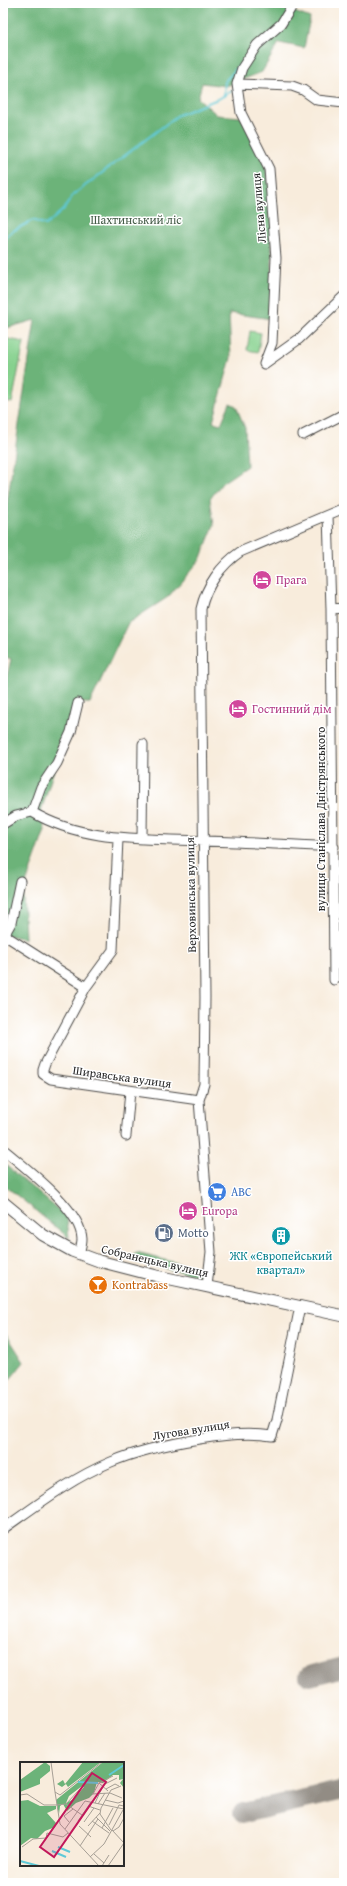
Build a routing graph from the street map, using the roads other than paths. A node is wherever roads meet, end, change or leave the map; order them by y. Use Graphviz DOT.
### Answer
graph roads {
  1 [pos="294,3"];
  2 [pos="237,84"];
  3 [pos="344,103"];
  4 [pos="344,296"];
  5 [pos="344,414"];
  6 [pos="303,435"];
  7 [pos="344,508"];
  8 [pos="328,515"];
  9 [pos="344,608"];
  10 [pos="331,610"];
  11 [pos="78,703"];
  12 [pos="143,744"];
  13 [pos="32,812"];
  14 [pos="3,824"];
  15 [pos="118,838"];
  16 [pos="142,840"];
  17 [pos="202,840"];
  18 [pos="334,847"];
  19 [pos="20,881"];
  20 [pos="3,936"];
  21 [pos="334,980"];
  22 [pos="86,987"];
  23 [pos="130,1091"];
  24 [pos="199,1100"];
  25 [pos="126,1136"];
  26 [pos="3,1150"];
  27 [pos="3,1202"];
  28 [pos="79,1254"];
  29 [pos="207,1286"];
  30 [pos="300,1306"];
  31 [pos="344,1316"];
  32 [pos="3,1530"];
  1 -- 2 [label="street, Лісна вулиця"];
  2 -- 3 [label="street"];
  2 -- 4 [label="street, Лісна вулиця"];
  5 -- 6 [label="street"];
  7 -- 8 [label="street, Верховинська вулиця"];
  8 -- 10 [label="street, вулиця Станіслава Дністрянського"];
  8 -- 17 [label="street, Верховинська вулиця"];
  9 -- 10 [label="street"];
  10 -- 18 [label="street, вулиця Станіслава Дністрянського"];
  11 -- 13 [label="street"];
  12 -- 16 [label="street"];
  13 -- 14 [label="street"];
  13 -- 15 [label="street"];
  15 -- 16 [label="street"];
  15 -- 22 [label="street"];
  16 -- 17 [label="street"];
  17 -- 18 [label="street"];
  17 -- 24 [label="street, Верховинська вулиця"];
  18 -- 21 [label="street, вулиця Станіслава Дністрянського"];
  19 -- 20 [label="street"];
  20 -- 22 [label="street"];
  22 -- 23 [label="street, Ширавська вулиця"];
  23 -- 24 [label="street, Ширавська вулиця"];
  23 -- 25 [label="street"];
  24 -- 29 [label="street, Верховинська вулиця"];
  26 -- 28 [label="street"];
  27 -- 28 [label="main road, Собранецька вулиця"];
  28 -- 29 [label="main road, Собранецька вулиця"];
  29 -- 30 [label="main road, Собранецька вулиця"];
  30 -- 31 [label="main road, Собранецька вулиця"];
  30 -- 32 [label="street, Лугова вулиця"];
}
